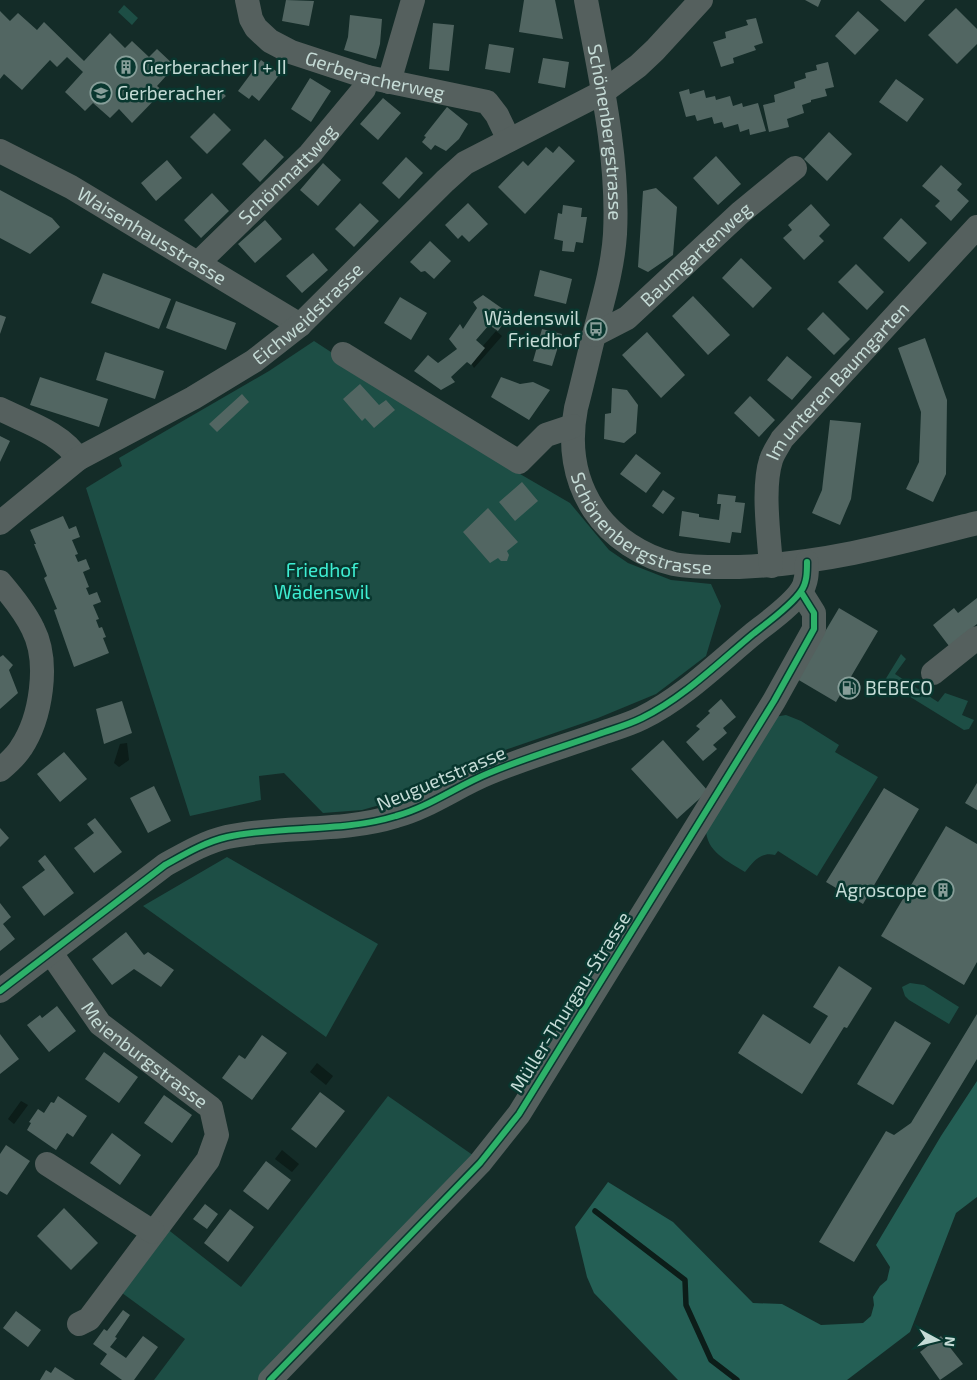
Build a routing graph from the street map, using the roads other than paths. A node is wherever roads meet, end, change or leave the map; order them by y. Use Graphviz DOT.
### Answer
graph roads {
  1 [pos="247,0"];
  2 [pos="413,0"];
  3 [pos="586,0"];
  4 [pos="700,0"];
  5 [pos="378,79"];
  6 [pos="603,92"];
  7 [pos="509,140"];
  8 [pos="0,151"];
  9 [pos="796,168"];
  10 [pos="977,227"];
  11 [pos="198,263"];
  12 [pos="300,325"];
  13 [pos="594,335"];
  14 [pos="343,354"];
  15 [pos="0,409"];
  16 [pos="573,426"];
  17 [pos="78,459"];
  18 [pos="0,523"];
  19 [pos="977,523"];
  20 [pos="808,562"];
  21 [pos="771,566"];
  22 [pos="0,582"];
  23 [pos="801,592"];
  24 [pos="977,638"];
  25 [pos="932,673"];
  26 [pos="0,770"];
  27 [pos="51,953"];
  28 [pos="0,991"];
  29 [pos="47,1164"];
  30 [pos="153,1232"];
  31 [pos="79,1324"];
  32 [pos="270,1380"];
  1 -- 5 [label="street, Gerberacherweg"];
  2 -- 5 [label="street, Schönmattweg"];
  3 -- 6 [label="street, Schönenbergstrasse"];
  4 -- 6 [label="street, Eichweidstrasse"];
  5 -- 7 [label="street, Gerberacherweg"];
  5 -- 11 [label="street, Schönmattweg"];
  6 -- 7 [label="street, Eichweidstrasse"];
  6 -- 13 [label="street, Schönenbergstrasse"];
  7 -- 12 [label="street, Eichweidstrasse"];
  8 -- 11 [label="street, Waisenhausstrasse"];
  9 -- 13 [label="street, Baumgartenweg"];
  10 -- 21 [label="street, Im unteren Baumgarten"];
  11 -- 12 [label="street, Waisenhausstrasse"];
  12 -- 17 [label="street, Eichweidstrasse"];
  13 -- 16 [label="street, Schönenbergstrasse"];
  14 -- 16 [label="street"];
  15 -- 17 [label="street"];
  16 -- 21 [label="street, Schönenbergstrasse"];
  17 -- 18 [label="street, Eichweidstrasse"];
  19 -- 20 [label="street, Schönenbergstrasse"];
  20 -- 21 [label="street, Schönenbergstrasse"];
  20 -- 23 [label="street"];
  22 -- 26 [label="street"];
  23 -- 27 [label="street, Neuguetstrasse"];
  23 -- 32 [label="street, Müller-Thurgau-Strasse"];
  24 -- 25 [label="street"];
  27 -- 28 [label="street, Neuguetstrasse"];
  27 -- 30 [label="street, Meienburgstrasse"];
  29 -- 30 [label="street"];
  30 -- 31 [label="street, Meienburgstrasse"];
}
